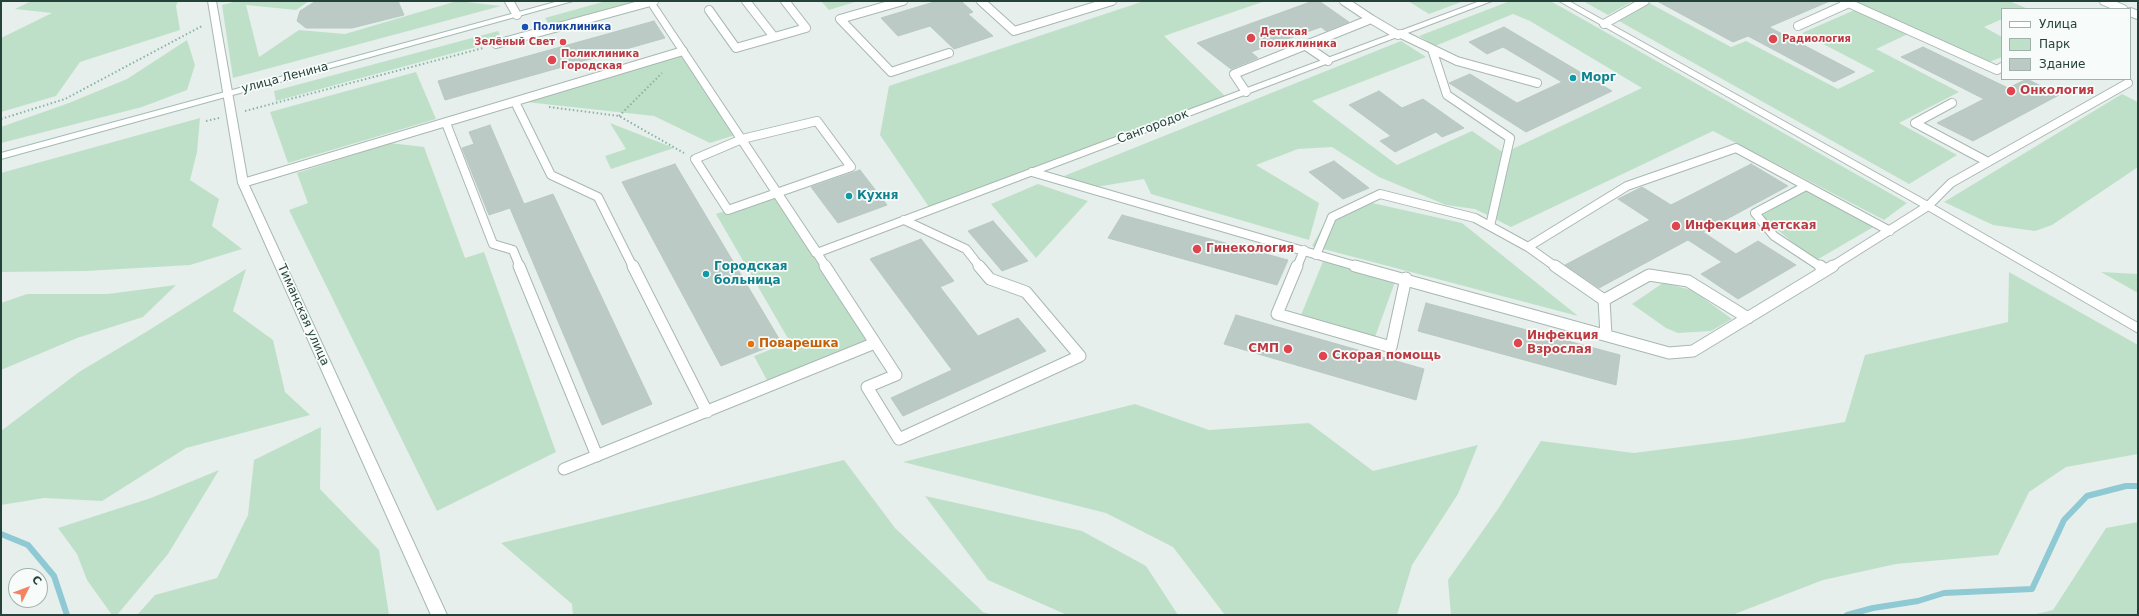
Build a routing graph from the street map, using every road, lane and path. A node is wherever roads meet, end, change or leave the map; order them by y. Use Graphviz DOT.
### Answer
graph roads {
  1 [pos="213,1"];
  2 [pos="509,1"];
  3 [pos="569,1"];
  4 [pos="651,1"];
  5 [pos="746,1"];
  6 [pos="786,1"];
  7 [pos="903,1"];
  8 [pos="981,1"];
  9 [pos="1112,1"];
  10 [pos="1344,1"];
  11 [pos="1488,1"];
  12 [pos="1563,1"];
  13 [pos="1645,1"];
  14 [pos="2104,1"];
  15 [pos="1847,2"];
  16 [pos="2121,8"];
  17 [pos="709,10"];
  18 [pos="517,15"];
  19 [pos="215,19"];
  20 [pos="1372,19"];
  21 [pos="1604,24"];
  22 [pos="1798,26"];
  23 [pos="1399,34"];
  24 [pos="774,37"];
  25 [pos="496,44"];
  26 [pos="1306,46"];
  27 [pos="1432,49"];
  28 [pos="683,51"];
  29 [pos="949,53"];
  30 [pos="1328,61"];
  31 [pos="2001,68"];
  32 [pos="2121,80"];
  33 [pos="1537,82"];
  34 [pos="1246,92"];
  35 [pos="228,94"];
  36 [pos="515,102"];
  37 [pos="1952,103"];
  38 [pos="545,106"];
  39 [pos="231,115"];
  40 [pos="619,116"];
  41 [pos="1,119"];
  42 [pos="206,122"];
  43 [pos="446,123"];
  44 [pos="742,139"];
  45 [pos="1,156"];
  46 [pos="695,159"];
  47 [pos="1988,162"];
  48 [pos="1032,172"];
  49 [pos="243,183"];
  50 [pos="1806,186"];
  51 [pos="777,193"];
  52 [pos="1928,206"];
  53 [pos="904,220"];
  54 [pos="1490,226"];
  55 [pos="1890,231"];
  56 [pos="1528,247"];
  57 [pos="1304,250"];
  58 [pos="817,253"];
  59 [pos="1316,255"];
  60 [pos="1826,270"];
  61 [pos="1406,278"];
  62 [pos="1604,300"];
  63 [pos="1748,318"];
  64 [pos="2138,329"];
  65 [pos="1606,335"];
  66 [pos="875,343"];
  67 [pos="707,412"];
  68 [pos="596,456"];
  69 [pos="564,470"];
  70 [pos="439,615"];
  1 -- 19 [label="street, Тиманская улица"];
  2 -- 18 [label="lane"];
  3 -- 18 [label="street, улица Ленина"];
  4 -- 25 [label="lane"];
  4 -- 28 [label="street"];
  5 -- 24 [label="lane"];
  6 -- 24 [label="lane"];
  7 -- 29 [label="lane"];
  8 -- 9 [label="lane"];
  10 -- 20 [label="lane"];
  11 -- 23 [label="street, Сангородок"];
  12 -- 21 [label="street"];
  13 -- 21 [label="lane"];
  14 -- 16 [label="lane"];
  15 -- 22 [label="lane"];
  15 -- 31 [label="lane"];
  17 -- 24 [label="lane"];
  18 -- 35 [label="street, улица Ленина"];
  19 -- 35 [label="street, Тиманская улица"];
  19 -- 41 [label="path"];
  20 -- 23 [label="lane"];
  20 -- 26 [label="lane"];
  21 -- 52 [label="street"];
  23 -- 27 [label="lane"];
  23 -- 30 [label="street, Сангородок"];
  25 -- 39 [label="path"];
  26 -- 30 [label="lane"];
  26 -- 34 [label="lane"];
  27 -- 33 [label="lane"];
  27 -- 54 [label="lane"];
  28 -- 36 [label="lane"];
  28 -- 40 [label="path"];
  28 -- 44 [label="street"];
  30 -- 34 [label="street, Сангородок"];
  32 -- 47 [label="lane"];
  34 -- 48 [label="street, Сангородок"];
  35 -- 39 [label="street, Тиманская улица"];
  35 -- 45 [label="street, улица Ленина"];
  36 -- 43 [label="lane"];
  36 -- 67 [label="lane"];
  37 -- 47 [label="lane"];
  38 -- 40 [label="path"];
  39 -- 42 [label="path"];
  39 -- 49 [label="street, Тиманская улица"];
  40 -- 46 [label="path"];
  43 -- 49 [label="lane"];
  43 -- 68 [label="lane"];
  44 -- 46 [label="lane"];
  44 -- 51 [label="street"];
  44 -- 51 [label="lane"];
  46 -- 51 [label="lane"];
  47 -- 52 [label="lane"];
  48 -- 53 [label="street, Сангородок"];
  48 -- 57 [label="lane"];
  49 -- 70 [label="street, Тиманская улица"];
  50 -- 55 [label="lane"];
  50 -- 56 [label="lane"];
  50 -- 60 [label="lane"];
  51 -- 58 [label="street"];
  52 -- 55 [label="lane"];
  52 -- 64 [label="street"];
  53 -- 58 [label="street, Сангородок"];
  53 -- 66 [label="lane"];
  54 -- 56 [label="lane"];
  54 -- 59 [label="lane"];
  55 -- 60 [label="lane"];
  56 -- 62 [label="lane"];
  57 -- 59 [label="lane"];
  57 -- 61 [label="lane"];
  58 -- 66 [label="lane"];
  59 -- 61 [label="lane"];
  60 -- 63 [label="lane"];
  61 -- 65 [label="lane"];
  62 -- 63 [label="lane"];
  62 -- 65 [label="lane"];
  63 -- 65 [label="lane"];
  66 -- 67 [label="lane"];
  67 -- 68 [label="lane"];
  68 -- 69 [label="lane"];
}
